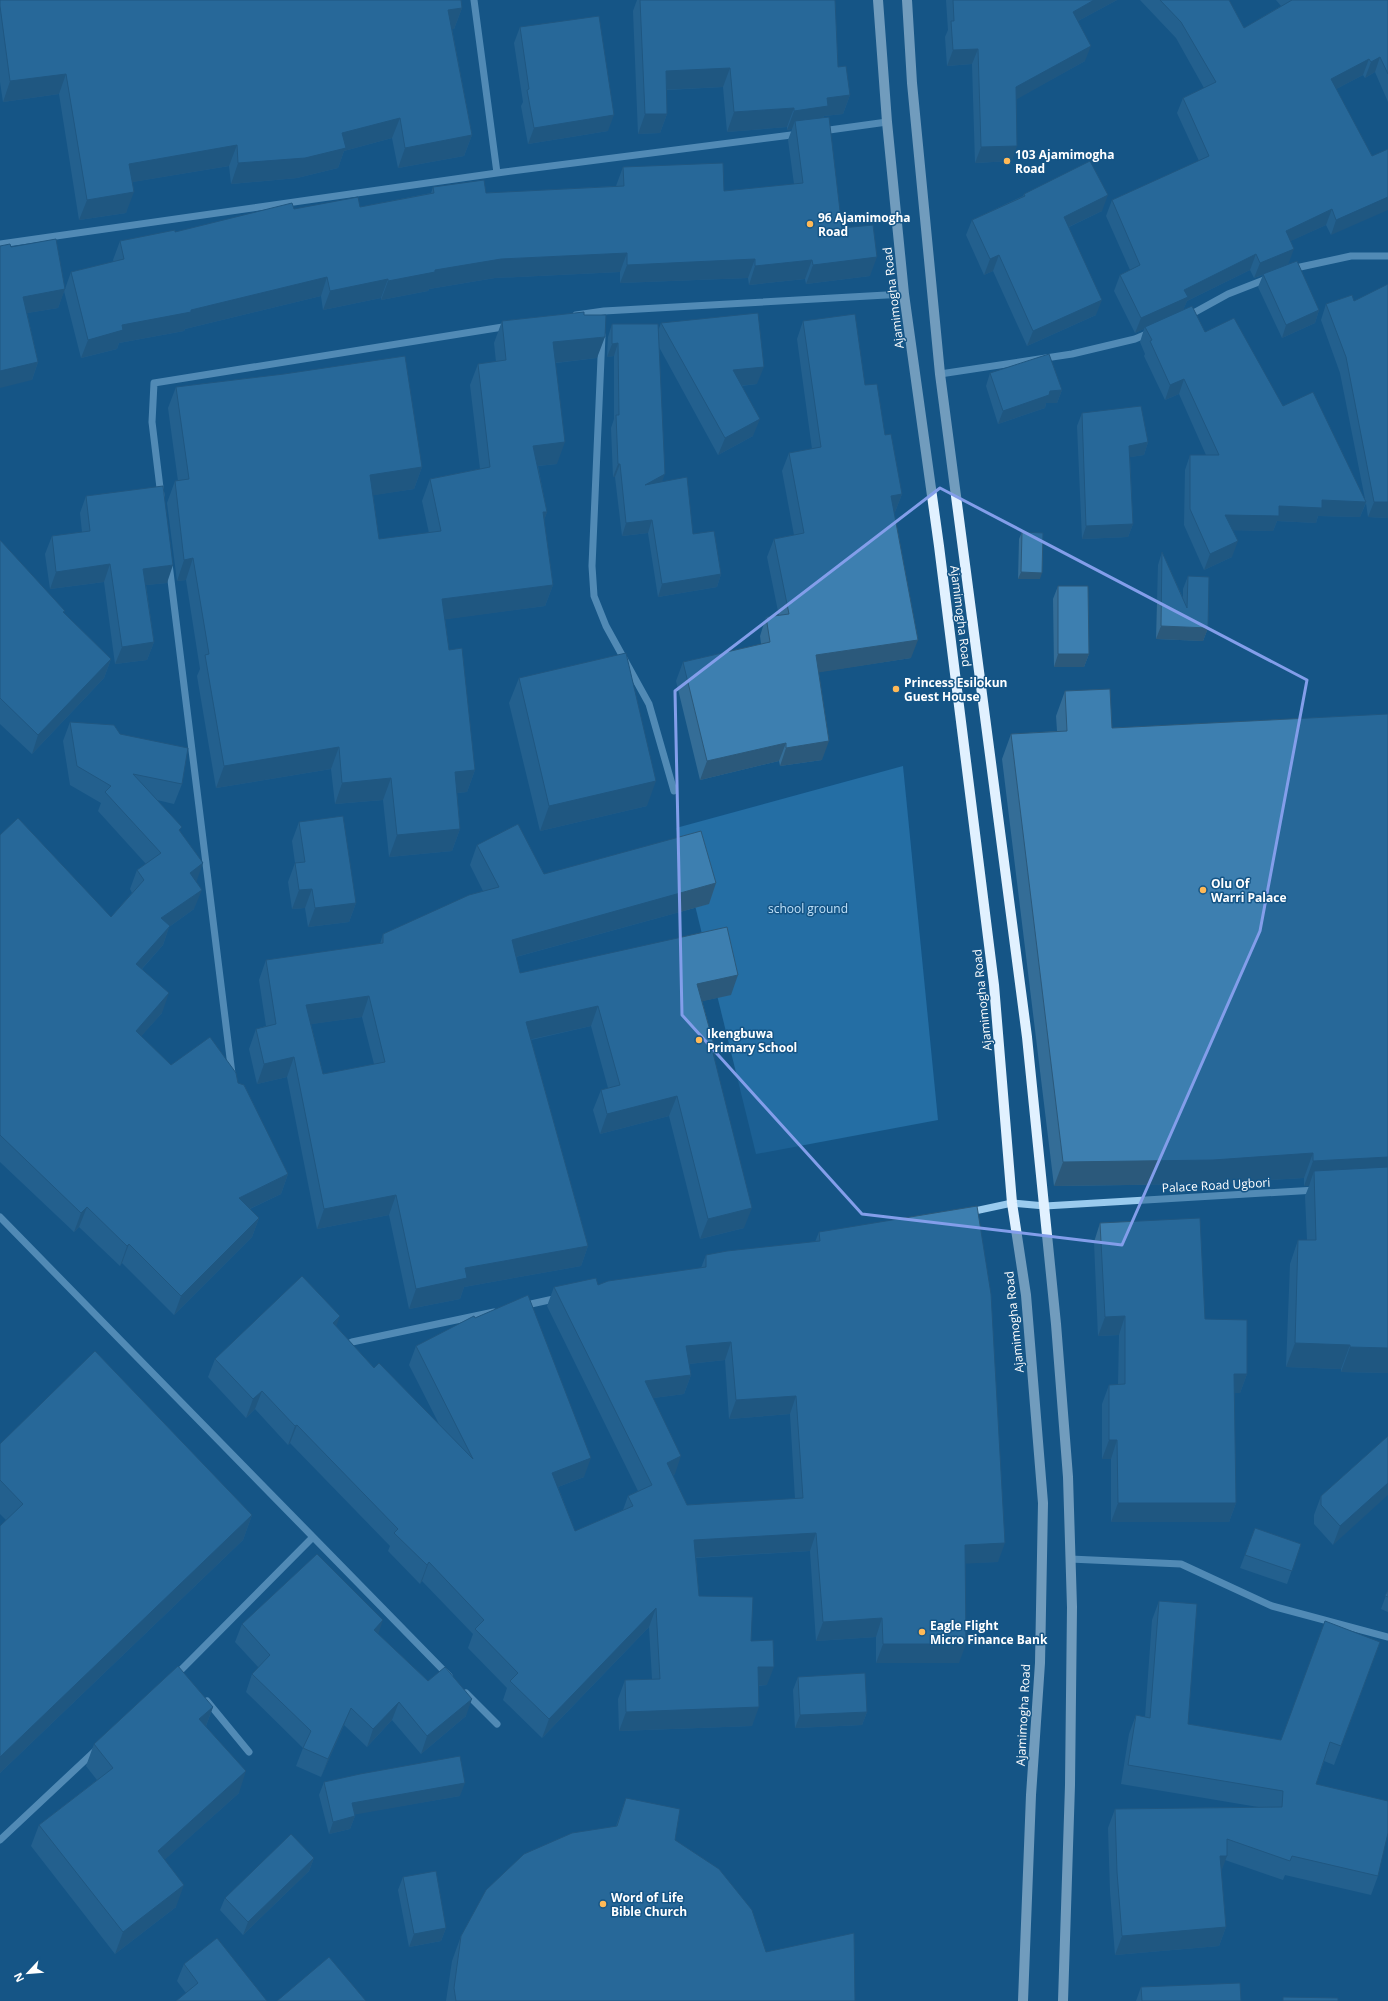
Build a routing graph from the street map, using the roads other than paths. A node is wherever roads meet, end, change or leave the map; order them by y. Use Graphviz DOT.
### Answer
graph roads {
  1 [pos="474,0"];
  2 [pos="878,0"];
  3 [pos="907,0"];
  4 [pos="887,122"];
  5 [pos="817,131"];
  6 [pos="809,132"];
  7 [pos="497,173"];
  8 [pos="0,244"];
  9 [pos="1388,256"];
  10 [pos="904,294"];
  11 [pos="564,317"];
  12 [pos="1178,320"];
  13 [pos="517,325"];
  14 [pos="603,326"];
  15 [pos="1157,330"];
  16 [pos="940,374"];
  17 [pos="161,501"];
  18 [pos="168,556"];
  19 [pos="674,792"];
  20 [pos="233,1084"];
  21 [pos="1324,1190"];
  22 [pos="1012,1203"];
  23 [pos="1045,1206"];
  24 [pos="966,1213"];
  25 [pos="0,1217"];
  26 [pos="569,1296"];
  27 [pos="515,1308"];
  28 [pos="500,1311"];
  29 [pos="352,1342"];
  30 [pos="313,1537"];
  31 [pos="1070,1559"];
  32 [pos="1388,1637"];
  33 [pos="452,1679"];
  34 [pos="170,1681"];
  35 [pos="458,1685"];
  36 [pos="200,1694"];
  37 [pos="497,1724"];
  38 [pos="102,1744"];
  39 [pos="249,1752"];
  40 [pos="0,1840"];
  41 [pos="1023,2001"];
  42 [pos="1063,2001"];
  1 -- 7 [label="street"];
  2 -- 4 [label="main road, Ajamimogha Road"];
  3 -- 16 [label="main road, Ajamimogha Road"];
  4 -- 5 [label="street"];
  4 -- 10 [label="main road, Ajamimogha Road"];
  6 -- 7 [label="street"];
  7 -- 8 [label="street"];
  9 -- 12 [label="street"];
  10 -- 11 [label="street"];
  10 -- 22 [label="main road, Ajamimogha Road"];
  13 -- 17 [label="street"];
  14 -- 19 [label="street"];
  15 -- 16 [label="street"];
  16 -- 23 [label="main road, Ajamimogha Road"];
  18 -- 20 [label="street"];
  21 -- 23 [label="street, Palace Road Ugbori"];
  22 -- 23 [label="street, Palace Road Ugbori"];
  22 -- 24 [label="street, Palace Road Ugbori"];
  22 -- 41 [label="main road, Ajamimogha Road"];
  23 -- 31 [label="main road, Ajamimogha Road"];
  25 -- 30 [label="street"];
  26 -- 27 [label="street"];
  28 -- 29 [label="street"];
  30 -- 33 [label="street"];
  30 -- 34 [label="street"];
  31 -- 32 [label="street"];
  31 -- 42 [label="main road, Ajamimogha Road"];
  35 -- 37 [label="street"];
  36 -- 39 [label="street"];
  38 -- 40 [label="street"];
}
